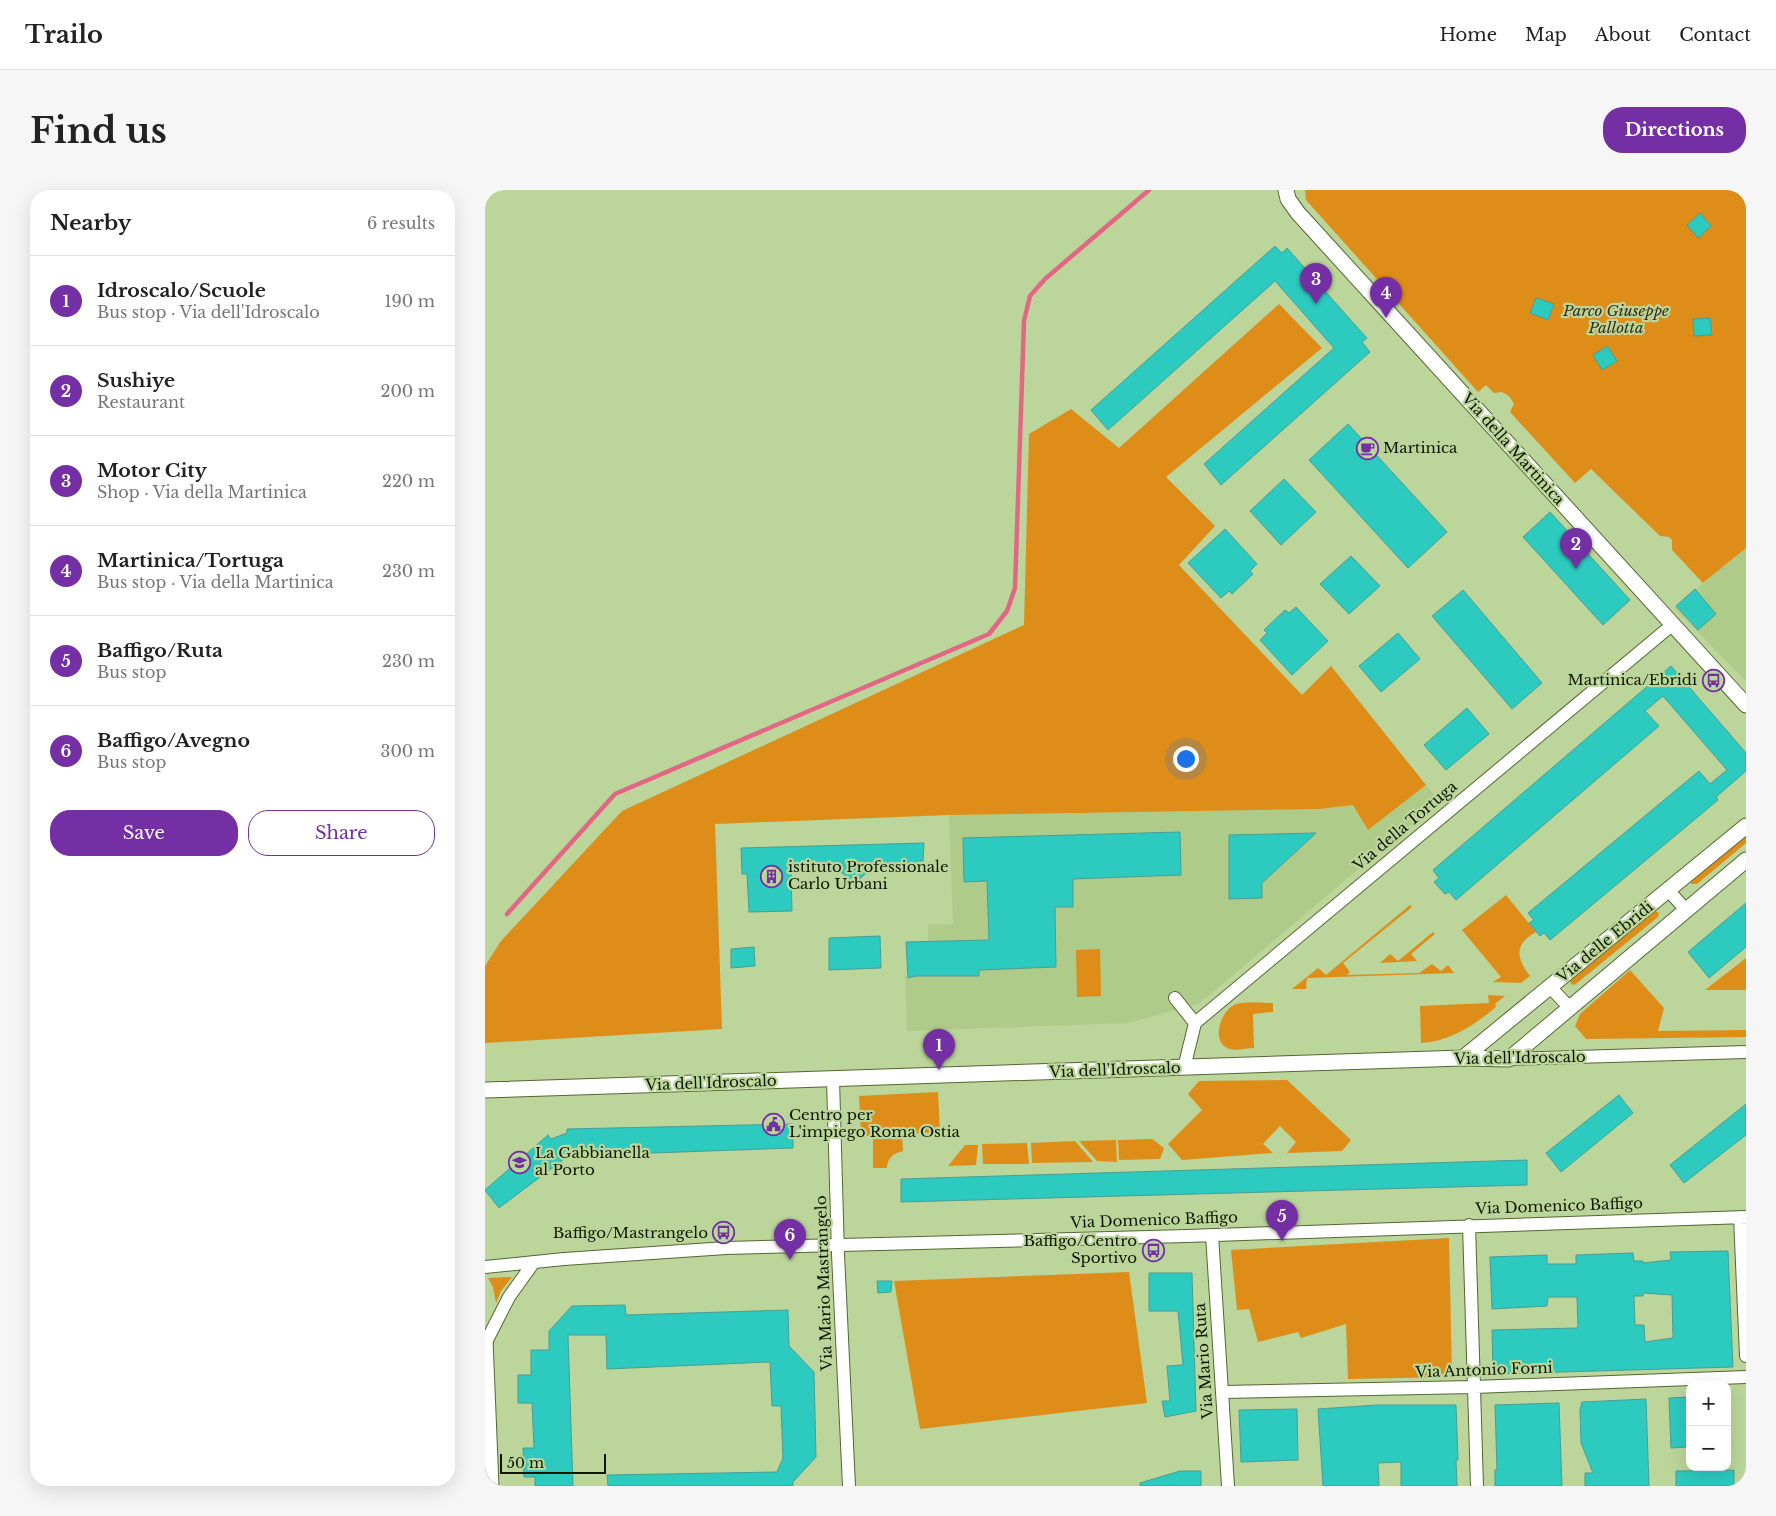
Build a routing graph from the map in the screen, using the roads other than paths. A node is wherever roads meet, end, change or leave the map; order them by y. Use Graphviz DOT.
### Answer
graph roads {
  1 [pos="1286,190"];
  2 [pos="1672,625"];
  3 [pos="1746,705"];
  4 [pos="1746,826"];
  5 [pos="1746,860"];
  6 [pos="1668,890"];
  7 [pos="1686,910"];
  8 [pos="1551,986"];
  9 [pos="1175,998"];
  10 [pos="1570,1008"];
  11 [pos="1195,1023"];
  12 [pos="1746,1052"];
  13 [pos="1463,1058"];
  14 [pos="1509,1059"];
  15 [pos="1184,1068"];
  16 [pos="833,1079"];
  17 [pos="485,1090"];
  18 [pos="1743,1217"];
  19 [pos="1469,1225"];
  20 [pos="1212,1235"];
  21 [pos="838,1244"];
  22 [pos="534,1262"];
  23 [pos="485,1267"];
  24 [pos="485,1342"];
  25 [pos="1746,1356"];
  26 [pos="1746,1377"];
  27 [pos="1474,1387"];
  28 [pos="1223,1392"];
  29 [pos="491,1486"];
  30 [pos="849,1486"];
  31 [pos="1228,1486"];
  32 [pos="1477,1486"];
  1 -- 2 [label="street, Via della Martinica"];
  2 -- 3 [label="street, Via della Martinica"];
  2 -- 11 [label="street, Via della Tortuga"];
  4 -- 6 [label="street, Via delle Ebridi"];
  5 -- 7 [label="street, Via delle Ebridi"];
  6 -- 7 [label="street"];
  6 -- 8 [label="street, Via delle Ebridi"];
  7 -- 10 [label="street, Via delle Ebridi"];
  8 -- 10 [label="street"];
  8 -- 13 [label="street, Via delle Ebridi"];
  9 -- 11 [label="street"];
  10 -- 14 [label="street, Via delle Ebridi"];
  11 -- 15 [label="street"];
  12 -- 14 [label="street, Via dell'Idroscalo"];
  13 -- 14 [label="street, Via dell'Idroscalo"];
  13 -- 15 [label="street, Via dell'Idroscalo"];
  15 -- 16 [label="street, Via dell'Idroscalo"];
  16 -- 17 [label="street, Via dell'Idroscalo"];
  16 -- 21 [label="street, Via Mario Mastrangelo"];
  18 -- 19 [label="street, Via Domenico Baffigo"];
  18 -- 25 [label="street"];
  19 -- 20 [label="street, Via Domenico Baffigo"];
  19 -- 27 [label="street"];
  20 -- 21 [label="street, Via Domenico Baffigo"];
  20 -- 28 [label="street, Via Mario Ruta"];
  21 -- 22 [label="street, Via Domenico Baffigo"];
  21 -- 30 [label="street, Via Mario Mastrangelo"];
  22 -- 23 [label="street, Via Domenico Baffigo"];
  22 -- 24 [label="street"];
  24 -- 29 [label="street"];
  26 -- 27 [label="street, Via Antonio Forni"];
  27 -- 28 [label="street, Via Antonio Forni"];
  27 -- 32 [label="street"];
  28 -- 31 [label="street, Via Mario Ruta"];
}
